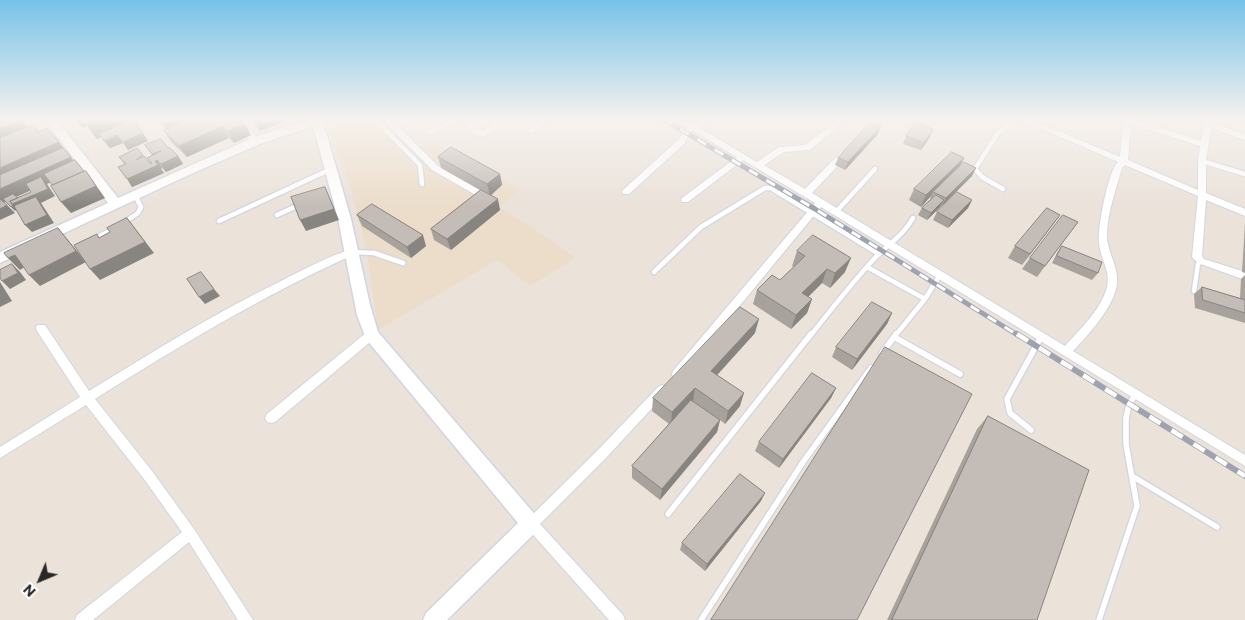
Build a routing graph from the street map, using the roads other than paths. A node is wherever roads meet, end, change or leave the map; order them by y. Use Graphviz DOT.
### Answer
graph roads {
  1 [pos="69,148"];
  2 [pos="240,148"];
  3 [pos="326,148"];
  4 [pos="403,148"];
  5 [pos="415,148"];
  6 [pos="674,148"];
  7 [pos="729,148"];
  8 [pos="807,148"];
  9 [pos="850,148"];
  10 [pos="988,148"];
  11 [pos="1091,148"];
  12 [pos="1125,148"];
  13 [pos="1204,148"];
  14 [pos="743,156"];
  15 [pos="1202,161"];
  16 [pos="1124,162"];
  17 [pos="758,165"];
  18 [pos="332,169"];
  19 [pos="875,169"];
  20 [pos="1245,174"];
  21 [pos="774,175"];
  22 [pos="422,184"];
  23 [pos="771,188"];
  24 [pos="1003,189"];
  25 [pos="626,192"];
  26 [pos="134,194"];
  27 [pos="806,194"];
  28 [pos="1202,195"];
  29 [pos="484,196"];
  30 [pos="685,200"];
  31 [pos="820,202"];
  32 [pos="115,203"];
  33 [pos="304,203"];
  34 [pos="812,212"];
  35 [pos="836,212"];
  36 [pos="1245,213"];
  37 [pos="277,215"];
  38 [pos="913,218"];
  39 [pos="219,221"];
  40 [pos="90,242"];
  41 [pos="889,244"];
  42 [pos="352,252"];
  43 [pos="879,254"];
  44 [pos="0,258"];
  45 [pos="1201,261"];
  46 [pos="403,263"];
  47 [pos="867,267"];
  48 [pos="654,272"];
  49 [pos="940,275"];
  50 [pos="1245,276"];
  51 [pos="1194,291"];
  52 [pos="925,298"];
  53 [pos="41,328"];
  54 [pos="371,335"];
  55 [pos="894,337"];
  56 [pos="1042,337"];
  57 [pos="1066,352"];
  58 [pos="960,374"];
  59 [pos="1136,394"];
  60 [pos="88,399"];
  61 [pos="271,418"];
  62 [pos="1031,430"];
  63 [pos="0,453"];
  64 [pos="1245,461"];
  65 [pos="1132,476"];
  66 [pos="668,514"];
  67 [pos="530,524"];
  68 [pos="1217,527"];
  69 [pos="190,533"];
  70 [pos="82,620"];
  71 [pos="246,620"];
  72 [pos="433,620"];
  73 [pos="618,620"];
  74 [pos="701,620"];
  75 [pos="1099,620"];
  1 -- 32 [label="street"];
  2 -- 26 [label="street"];
  3 -- 18 [label="street"];
  4 -- 22 [label="lane"];
  5 -- 29 [label="street"];
  6 -- 25 [label="street"];
  7 -- 14 [label="street"];
  8 -- 17 [label="street"];
  9 -- 27 [label="street"];
  10 -- 24 [label="lane"];
  11 -- 16 [label="street"];
  12 -- 16 [label="street"];
  13 -- 15 [label="street"];
  14 -- 17 [label="street"];
  14 -- 30 [label="street"];
  15 -- 20 [label="lane"];
  15 -- 28 [label="street"];
  16 -- 28 [label="street"];
  16 -- 57 [label="street"];
  17 -- 21 [label="street"];
  18 -- 39 [label="lane"];
  18 -- 42 [label="street"];
  19 -- 35 [label="lane"];
  21 -- 23 [label="lane"];
  21 -- 27 [label="street"];
  23 -- 34 [label="lane"];
  23 -- 48 [label="lane"];
  26 -- 32 [label="street"];
  26 -- 40 [label="lane"];
  27 -- 31 [label="street"];
  28 -- 36 [label="street"];
  28 -- 45 [label="street"];
  31 -- 34 [label="street"];
  31 -- 35 [label="street"];
  32 -- 44 [label="street"];
  33 -- 37 [label="lane"];
  34 -- 43 [label="lane"];
  34 -- 67 [label="street"];
  35 -- 41 [label="street"];
  38 -- 41 [label="lane"];
  41 -- 43 [label="lane"];
  41 -- 49 [label="street"];
  42 -- 46 [label="lane"];
  42 -- 54 [label="street"];
  42 -- 60 [label="street"];
  43 -- 47 [label="lane"];
  45 -- 50 [label="street"];
  45 -- 51 [label="lane"];
  47 -- 52 [label="lane"];
  47 -- 66 [label="lane"];
  49 -- 52 [label="lane"];
  49 -- 56 [label="street"];
  52 -- 55 [label="lane"];
  53 -- 60 [label="street"];
  54 -- 61 [label="street"];
  54 -- 67 [label="street"];
  55 -- 58 [label="lane"];
  55 -- 74 [label="lane"];
  56 -- 57 [label="street"];
  56 -- 62 [label="lane"];
  57 -- 59 [label="street"];
  59 -- 64 [label="street"];
  59 -- 65 [label="lane"];
  60 -- 63 [label="street"];
  60 -- 69 [label="street"];
  65 -- 68 [label="lane"];
  65 -- 75 [label="lane"];
  67 -- 72 [label="street"];
  67 -- 73 [label="street"];
  69 -- 70 [label="street"];
  69 -- 71 [label="street"];
}
